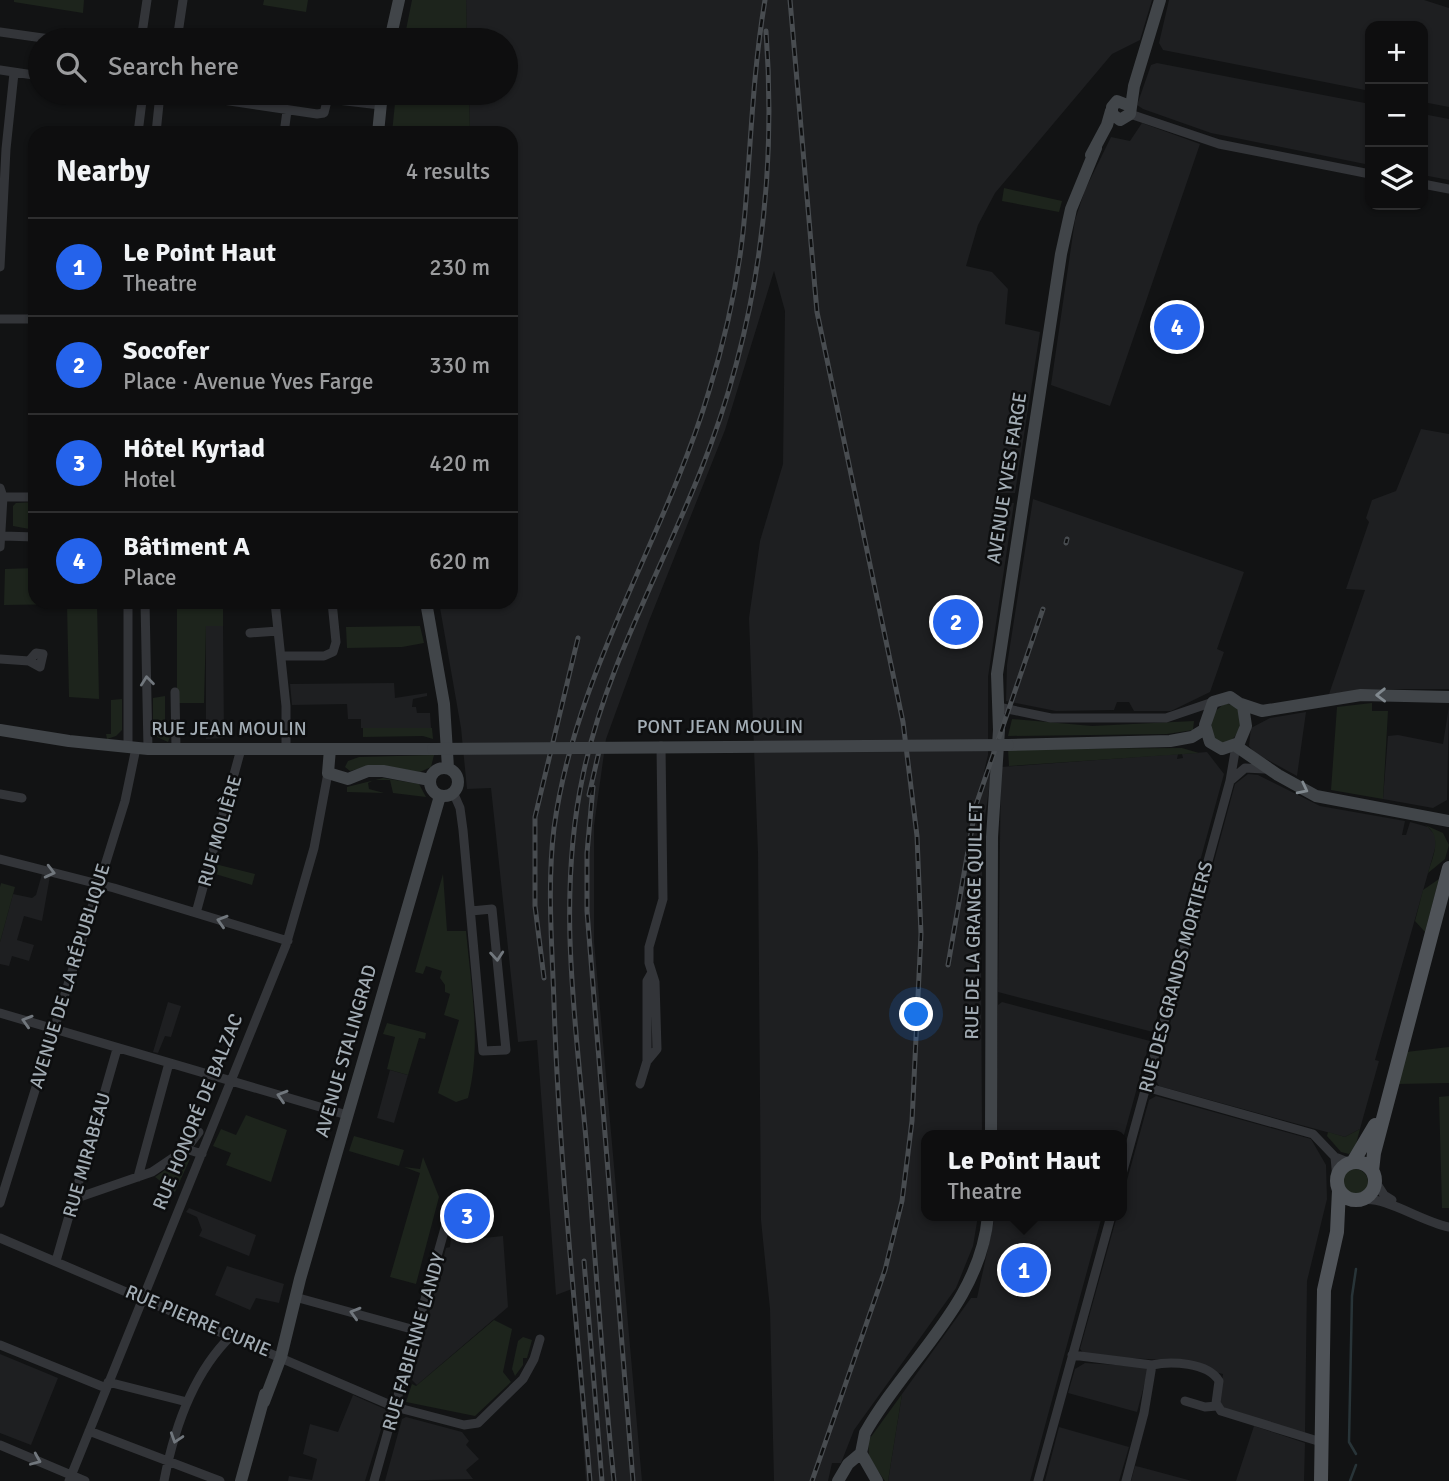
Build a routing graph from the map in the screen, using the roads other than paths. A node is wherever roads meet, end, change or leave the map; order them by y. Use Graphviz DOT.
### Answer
graph roads {
  1 [pos="147,0"];
  2 [pos="183,0"];
  3 [pos="399,0"];
  4 [pos="1160,0"];
  5 [pos="143,28"];
  6 [pos="179,28"];
  7 [pos="393,28"];
  8 [pos="0,32"];
  9 [pos="28,36"];
  10 [pos="0,70"];
  11 [pos="14,73"];
  12 [pos="28,75"];
  13 [pos="142,105"];
  14 [pos="160,105"];
  15 [pos="250,105"];
  16 [pos="326,105"];
  17 [pos="380,105"];
  18 [pos="1121,110"];
  19 [pos="287,111"];
  20 [pos="139,126"];
  21 [pos="157,126"];
  22 [pos="285,126"];
  23 [pos="379,126"];
  24 [pos="1365,173"];
  25 [pos="1428,185"];
  26 [pos="1449,189"];
  27 [pos="0,267"];
  28 [pos="0,319"];
  29 [pos="28,319"];
  30 [pos="1,493"];
  31 [pos="28,496"];
  32 [pos="1,517"];
  33 [pos="3,536"];
  34 [pos="28,537"];
  35 [pos="0,547"];
  36 [pos="128,609"];
  37 [pos="145,609"];
  38 [pos="276,609"];
  39 [pos="333,609"];
  40 [pos="427,609"];
  41 [pos="278,631"];
  42 [pos="250,633"];
  43 [pos="281,656"];
  44 [pos="0,659"];
  45 [pos="29,661"];
  46 [pos="175,692"];
  47 [pos="1449,697"];
  48 [pos="1213,702"];
  49 [pos="1241,704"];
  50 [pos="998,708"];
  51 [pos="1177,717"];
  52 [pos="1205,727"];
  53 [pos="0,730"];
  54 [pos="1170,741"];
  55 [pos="661,746"];
  56 [pos="1236,746"];
  57 [pos="1216,747"];
  58 [pos="137,748"];
  59 [pos="286,748"];
  60 [pos="176,749"];
  61 [pos="241,749"];
  62 [pos="330,749"];
  63 [pos="447,768"];
  64 [pos="1231,770"];
  65 [pos="328,773"];
  66 [pos="1278,775"];
  67 [pos="430,780"];
  68 [pos="1230,781"];
  69 [pos="0,794"];
  70 [pos="447,794"];
  71 [pos="22,798"];
  72 [pos="1449,821"];
  73 [pos="0,859"];
  74 [pos="1449,869"];
  75 [pos="99,884"];
  76 [pos="471,911"];
  77 [pos="196,913"];
  78 [pos="288,941"];
  79 [pos="0,1013"];
  80 [pos="53,1029"];
  81 [pos="117,1049"];
  82 [pos="169,1063"];
  83 [pos="1397,1065"];
  84 [pos="232,1081"];
  85 [pos="640,1084"];
  86 [pos="1146,1087"];
  87 [pos="347,1115"];
  88 [pos="991,1130"];
  89 [pos="199,1132"];
  90 [pos="186,1149"];
  91 [pos="201,1154"];
  92 [pos="1127,1156"];
  93 [pos="1335,1157"];
  94 [pos="1351,1163"];
  95 [pos="1374,1176"];
  96 [pos="138,1177"];
  97 [pos="1338,1184"];
  98 [pos="74,1199"];
  99 [pos="1359,1200"];
  100 [pos="0,1203"];
  101 [pos="452,1203"];
  102 [pos="987,1221"];
  103 [pos="1110,1221"];
  104 [pos="1449,1225"];
  105 [pos="0,1238"];
  106 [pos="1333,1249"];
  107 [pos="56,1261"];
  108 [pos="295,1297"];
  109 [pos="143,1298"];
  110 [pos="415,1330"];
  111 [pos="231,1336"];
  112 [pos="540,1339"];
  113 [pos="0,1345"];
  114 [pos="277,1355"];
  115 [pos="1072,1356"];
  116 [pos="1152,1365"];
  117 [pos="107,1385"];
  118 [pos="1185,1401"];
  119 [pos="187,1402"];
  120 [pos="1217,1406"];
  121 [pos="395,1407"];
  122 [pos="89,1431"];
  123 [pos="253,1440"];
  124 [pos="1321,1442"];
  125 [pos="0,1445"];
  126 [pos="861,1454"];
  127 [pos="168,1461"];
  128 [pos="867,1467"];
  129 [pos="70,1478"];
  130 [pos="85,1481"];
  131 [pos="164,1481"];
  132 [pos="220,1481"];
  133 [pos="241,1481"];
  134 [pos="247,1481"];
  135 [pos="374,1481"];
  136 [pos="840,1481"];
  137 [pos="877,1481"];
  138 [pos="1038,1481"];
  139 [pos="1126,1481"];
  140 [pos="1321,1481"];
  1 -- 5 [label="street"];
  2 -- 6 [label="street"];
  3 -- 7 [label="street"];
  4 -- 18 [label="street, AVENUE YVES FARGE"];
  8 -- 9 [label="street"];
  10 -- 11 [label="street"];
  11 -- 12 [label="street"];
  11 -- 27 [label="street"];
  13 -- 20 [label="street"];
  14 -- 21 [label="street"];
  15 -- 19 [label="street"];
  16 -- 19 [label="street"];
  17 -- 23 [label="street"];
  18 -- 24 [label="street"];
  18 -- 50 [label="street, AVENUE YVES FARGE"];
  19 -- 22 [label="street"];
  25 -- 26 [label="street"];
  28 -- 29 [label="street"];
  30 -- 31 [label="street"];
  30 -- 32 [label="street"];
  32 -- 33 [label="street"];
  33 -- 34 [label="street"];
  33 -- 35 [label="street"];
  36 -- 58 [label="street"];
  58 -- 37 [label="street, one-way"];
  38 -- 41 [label="street"];
  39 -- 43 [label="street"];
  40 -- 63 [label="street"];
  41 -- 42 [label="street"];
  41 -- 43 [label="street"];
  43 -- 59 [label="street"];
  44 -- 45 [label="street"];
  46 -- 60 [label="street"];
  47 -- 49 [label="street, one-way"];
  48 -- 49 [label="street"];
  48 -- 51 [label="street"];
  48 -- 52 [label="street"];
  49 -- 56 [label="street"];
  50 -- 51 [label="street"];
  50 -- 88 [label="street, RUE DE LA GRANGE QUILLET"];
  51 -- 52 [label="street"];
  52 -- 54 [label="street"];
  52 -- 57 [label="street"];
  53 -- 58 [label="street, RUE JEAN MOULIN"];
  54 -- 55 [label="street, PONT JEAN MOULIN, bridge"];
  54 -- 57 [label="street"];
  55 -- 62 [label="street, PONT JEAN MOULIN, bridge"];
  55 -- 85 [label="street"];
  56 -- 57 [label="street"];
  56 -- 64 [label="street, RUE DES GRANDS MORTIERS"];
  56 -- 66 [label="street"];
  57 -- 64 [label="street"];
  58 -- 60 [label="street, RUE JEAN MOULIN"];
  58 -- 75 [label="street, AVENUE DE LA RÉPUBLIQUE"];
  59 -- 61 [label="street, RUE JEAN MOULIN"];
  59 -- 62 [label="street, RUE JEAN MOULIN"];
  60 -- 61 [label="street, RUE JEAN MOULIN"];
  61 -- 77 [label="street, RUE MOLIÈRE"];
  62 -- 65 [label="street, RUE HONORÉ DE BALZAC"];
  63 -- 67 [label="street"];
  63 -- 70 [label="street"];
  64 -- 68 [label="street, RUE DES GRANDS MORTIERS"];
  65 -- 67 [label="street"];
  65 -- 78 [label="street, RUE HONORÉ DE BALZAC"];
  66 -- 68 [label="street"];
  66 -- 72 [label="street, one-way"];
  67 -- 70 [label="street"];
  68 -- 86 [label="street, RUE DES GRANDS MORTIERS"];
  69 -- 71 [label="street"];
  70 -- 76 [label="street"];
  70 -- 87 [label="street, AVENUE STALINGRAD"];
  73 -- 75 [label="street, one-way"];
  74 -- 83 [label="main road"];
  75 -- 77 [label="street"];
  75 -- 80 [label="street, AVENUE DE LA RÉPUBLIQUE"];
  76 -- 76 [label="street, one-way"];
  78 -- 77 [label="street, one-way"];
  78 -- 84 [label="street, RUE HONORÉ DE BALZAC"];
  80 -- 79 [label="street, one-way"];
  80 -- 81 [label="street"];
  80 -- 100 [label="street, AVENUE DE LA RÉPUBLIQUE"];
  81 -- 82 [label="street"];
  81 -- 98 [label="street, RUE MIRABEAU"];
  82 -- 84 [label="street"];
  82 -- 96 [label="street"];
  83 -- 94 [label="main road"];
  83 -- 95 [label="main road"];
  87 -- 84 [label="street, one-way"];
  84 -- 91 [label="street, RUE HONORÉ DE BALZAC"];
  86 -- 92 [label="street, RUE DES GRANDS MORTIERS"];
  86 -- 93 [label="street"];
  87 -- 108 [label="street, AVENUE STALINGRAD"];
  89 -- 90 [label="street"];
  90 -- 91 [label="street"];
  90 -- 96 [label="street"];
  91 -- 109 [label="street, RUE HONORÉ DE BALZAC"];
  93 -- 94 [label="street"];
  93 -- 97 [label="street"];
  94 -- 95 [label="main road"];
  94 -- 97 [label="main road"];
  95 -- 99 [label="main road"];
  95 -- 104 [label="street"];
  96 -- 98 [label="street"];
  97 -- 99 [label="main road"];
  97 -- 106 [label="main road"];
  98 -- 107 [label="street, RUE MIRABEAU"];
  99 -- 104 [label="street"];
  99 -- 106 [label="main road"];
  101 -- 110 [label="street, RUE FABIENNE LANDY"];
  102 -- 126 [label="street"];
  103 -- 115 [label="street"];
  105 -- 107 [label="street, RUE PIERRE CURIE"];
  106 -- 124 [label="main road"];
  107 -- 109 [label="street, RUE PIERRE CURIE"];
  110 -- 108 [label="street, one-way"];
  108 -- 114 [label="street, AVENUE STALINGRAD"];
  109 -- 111 [label="street, RUE PIERRE CURIE"];
  109 -- 117 [label="street, RUE HONORÉ DE BALZAC"];
  110 -- 121 [label="street, RUE FABIENNE LANDY"];
  111 -- 114 [label="street, RUE PIERRE CURIE"];
  111 -- 119 [label="street"];
  112 -- 121 [label="street, RUE PIERRE CURIE"];
  113 -- 117 [label="street"];
  114 -- 121 [label="street, RUE PIERRE CURIE"];
  114 -- 123 [label="street, AVENUE STALINGRAD"];
  115 -- 116 [label="street"];
  115 -- 138 [label="street"];
  116 -- 120 [label="street"];
  116 -- 139 [label="street"];
  117 -- 119 [label="street"];
  117 -- 122 [label="street, RUE HONORÉ DE BALZAC"];
  118 -- 120 [label="street"];
  119 -- 127 [label="street, one-way"];
  120 -- 124 [label="street"];
  121 -- 135 [label="street, RUE FABIENNE LANDY"];
  122 -- 127 [label="street"];
  122 -- 129 [label="street, RUE HONORÉ DE BALZAC"];
  123 -- 133 [label="street, AVENUE STALINGRAD"];
  123 -- 134 [label="street, AVENUE STALINGRAD"];
  124 -- 140 [label="main road"];
  125 -- 129 [label="street, one-way"];
  126 -- 128 [label="street"];
  126 -- 136 [label="street"];
  127 -- 131 [label="street"];
  127 -- 132 [label="street"];
  128 -- 136 [label="street"];
  128 -- 137 [label="street"];
  129 -- 130 [label="street"];
}
